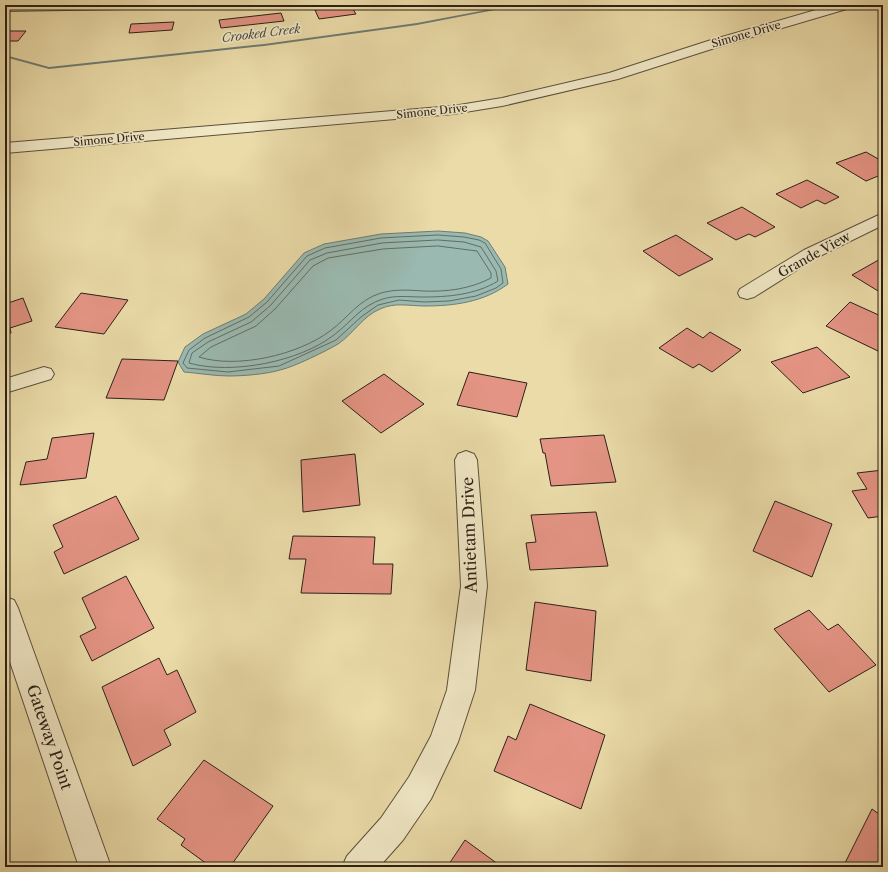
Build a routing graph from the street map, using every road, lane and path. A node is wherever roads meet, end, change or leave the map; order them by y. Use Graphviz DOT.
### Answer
graph roads {
  1 [pos="125,5"];
  2 [pos="846,5"];
  3 [pos="5,7"];
  4 [pos="5,148"];
  5 [pos="883,218"];
  6 [pos="747,293"];
  7 [pos="44,374"];
  8 [pos="5,386"];
  9 [pos="466,460"];
  10 [pos="5,608"];
  11 [pos="95,867"];
  12 [pos="358,867"];
  1 -- 3 [label="street"];
  2 -- 4 [label="street, Simone Drive"];
  5 -- 6 [label="street, Grande View"];
  7 -- 8 [label="street"];
  9 -- 12 [label="street, Antietam Drive"];
  10 -- 11 [label="street, Gateway Point"];
}
